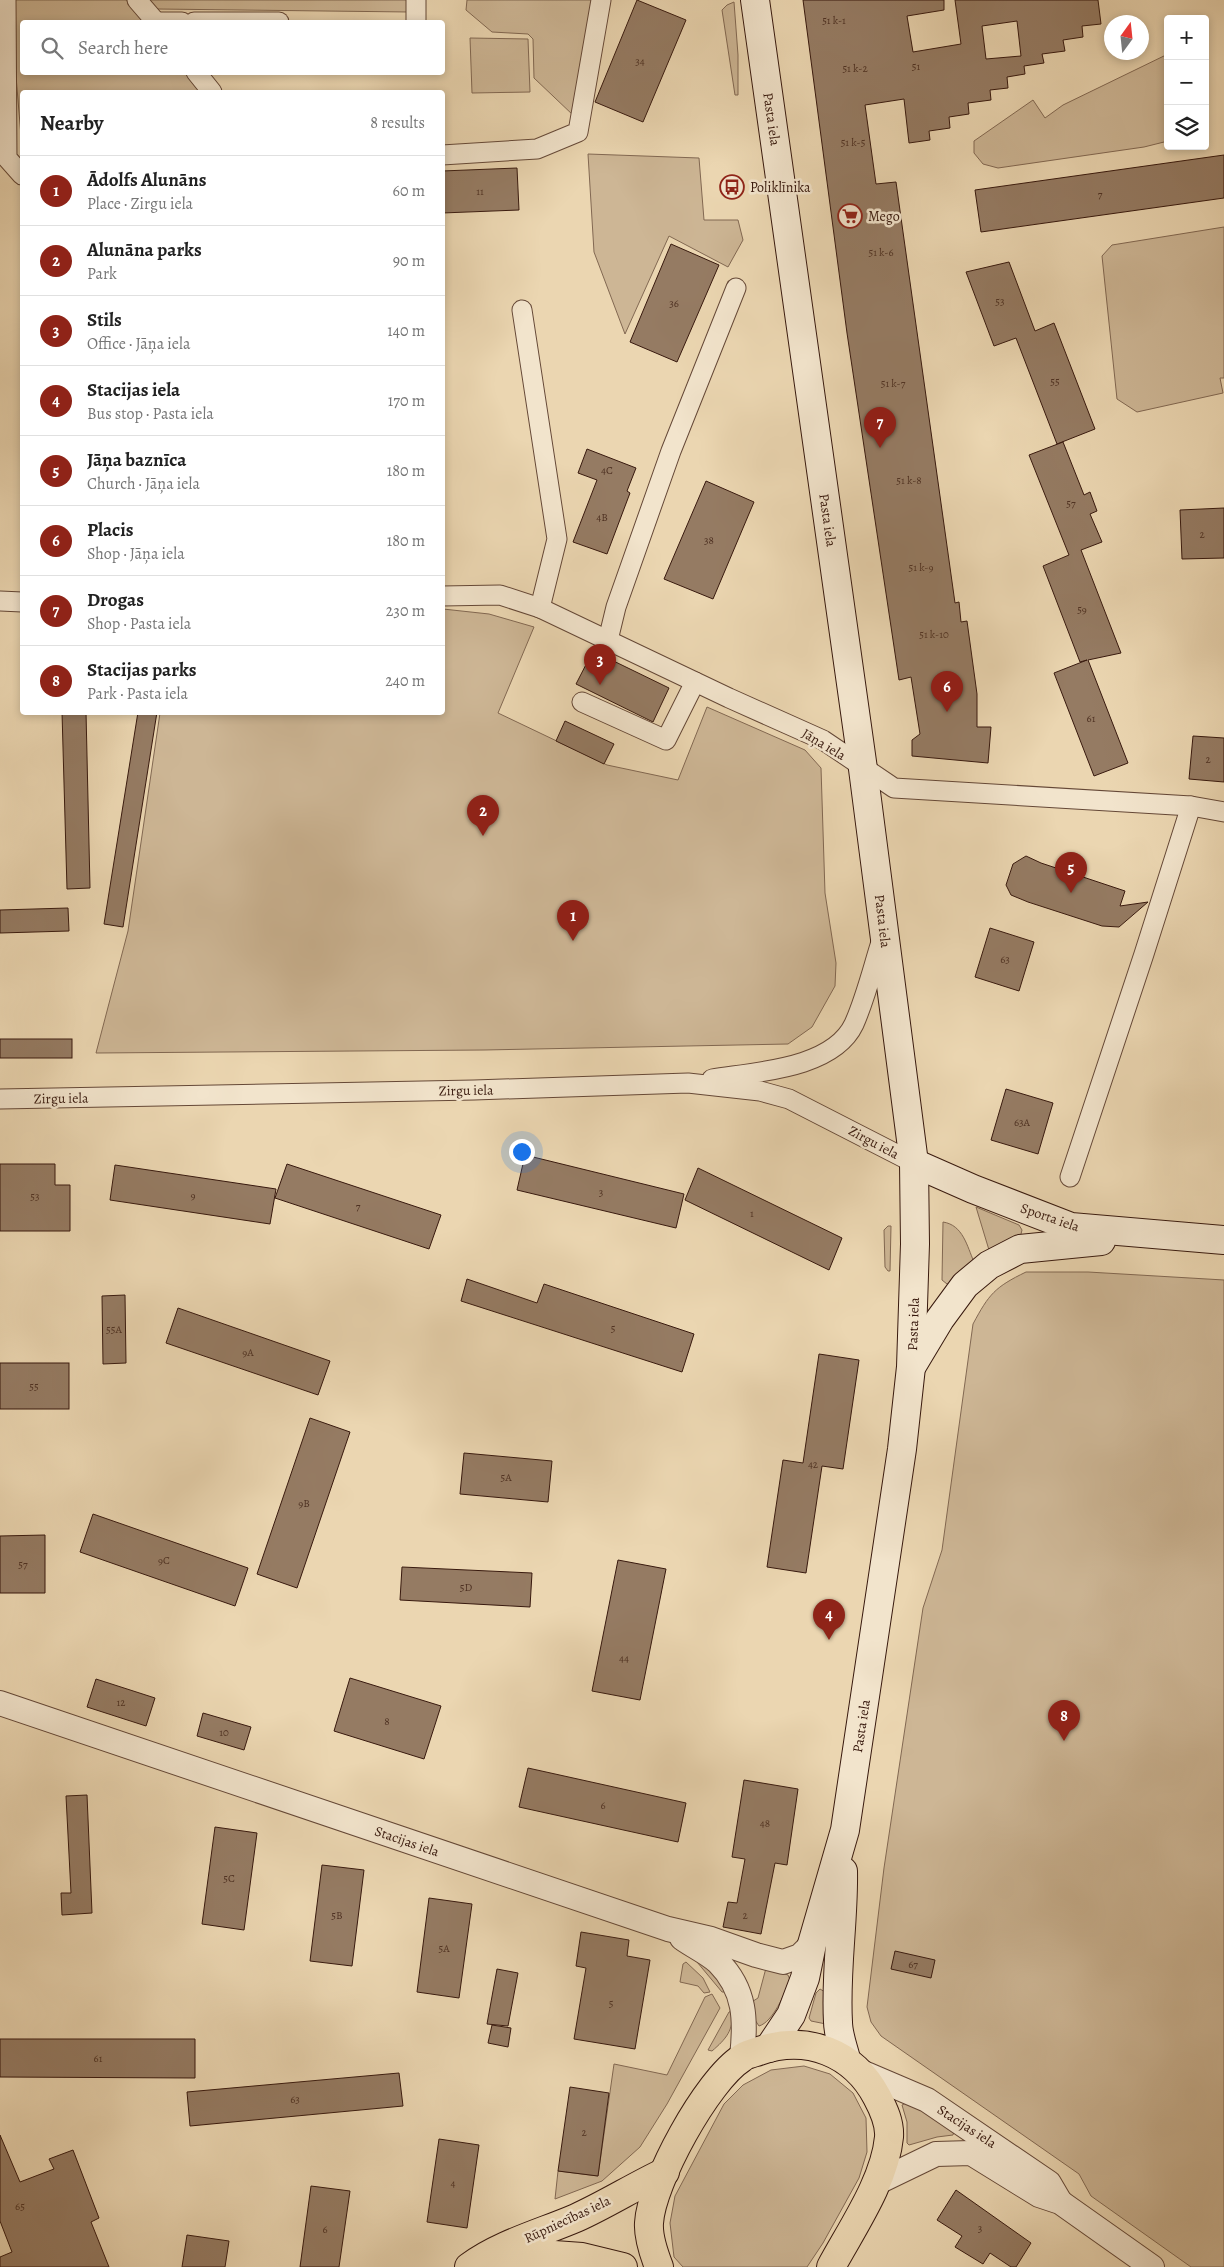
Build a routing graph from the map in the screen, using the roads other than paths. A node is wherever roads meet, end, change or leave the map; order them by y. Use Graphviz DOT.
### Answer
graph roads {
  1 [pos="6,0"];
  2 [pos="137,0"];
  3 [pos="416,0"];
  4 [pos="601,0"];
  5 [pos="755,0"];
  6 [pos="154,20"];
  7 [pos="416,20"];
  8 [pos="198,75"];
  9 [pos="210,90"];
  10 [pos="445,155"];
  11 [pos="20,173"];
  12 [pos="736,288"];
  13 [pos="522,310"];
  14 [pos="445,596"];
  15 [pos="0,602"];
  16 [pos="20,602"];
  17 [pos="540,608"];
  18 [pos="608,640"];
  19 [pos="695,682"];
  20 [pos="582,702"];
  21 [pos="863,769"];
  22 [pos="1191,806"];
  23 [pos="1224,812"];
  24 [pos="884,933"];
  25 [pos="688,1083"];
  26 [pos="0,1099"];
  27 [pos="914,1163"];
  28 [pos="1070,1177"];
  29 [pos="1155,1235"];
  30 [pos="1224,1240"];
  31 [pos="911,1367"];
  32 [pos="0,1703"];
  33 [pos="842,1844"];
  34 [pos="668,1929"];
  35 [pos="812,1944"];
  36 [pos="770,2048"];
  37 [pos="742,2057"];
  38 [pos="852,2065"];
  39 [pos="665,2172"];
  40 [pos="876,2183"];
  41 [pos="1060,2202"];
  42 [pos="469,2267"];
  43 [pos="496,2267"];
  44 [pos="623,2267"];
  45 [pos="659,2267"];
  46 [pos="831,2267"];
  47 [pos="1152,2267"];
  1 -- 11 [label="street"];
  2 -- 6 [label="street"];
  3 -- 7 [label="street"];
  4 -- 10 [label="street"];
  5 -- 21 [label="main road, Pasta iela"];
  8 -- 9 [label="street"];
  12 -- 18 [label="street"];
  13 -- 17 [label="street"];
  14 -- 17 [label="street, Jāņa iela"];
  15 -- 16 [label="street"];
  17 -- 18 [label="street, Jāņa iela"];
  18 -- 19 [label="street, Jāņa iela"];
  19 -- 20 [label="street"];
  19 -- 21 [label="street, Jāņa iela"];
  21 -- 22 [label="street, Jāņa iela"];
  21 -- 24 [label="main road, Pasta iela"];
  22 -- 23 [label="street, Jāņa iela"];
  22 -- 28 [label="street"];
  24 -- 25 [label="street"];
  24 -- 27 [label="main road, Pasta iela"];
  25 -- 26 [label="street, Zirgu iela"];
  25 -- 27 [label="street, Zirgu iela"];
  27 -- 29 [label="main road, Sporta iela"];
  27 -- 31 [label="main road, Pasta iela"];
  29 -- 30 [label="main road, Sporta iela"];
  29 -- 31 [label="main road"];
  31 -- 33 [label="main road, Pasta iela"];
  32 -- 34 [label="street, Stacijas iela"];
  33 -- 35 [label="main road, Pasta iela"];
  33 -- 38 [label="main road, Pasta iela"];
  34 -- 35 [label="street, Stacijas iela"];
  34 -- 37 [label="street"];
  35 -- 36 [label="main road, Pasta iela"];
  36 -- 37 [label="main road"];
  36 -- 38 [label="main road"];
  37 -- 39 [label="main road"];
  38 -- 40 [label="main road"];
  38 -- 41 [label="street, Stacijas iela"];
  39 -- 42 [label="main road, Rūpniecības iela"];
  39 -- 45 [label="main road"];
  40 -- 41 [label="street"];
  40 -- 46 [label="main road"];
  41 -- 47 [label="street"];
  43 -- 44 [label="main road, Rūpniecības iela"];
}
